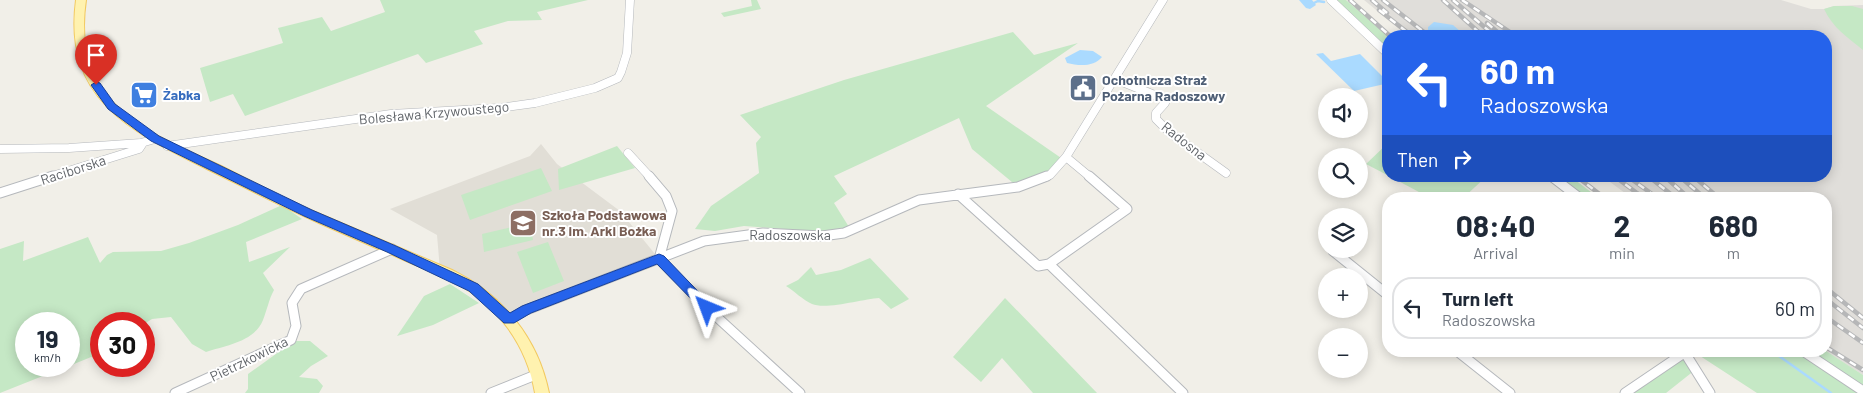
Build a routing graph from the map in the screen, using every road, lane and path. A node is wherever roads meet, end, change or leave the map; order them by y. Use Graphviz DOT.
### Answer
graph roads {
  1 [pos="81,0"];
  2 [pos="630,0"];
  3 [pos="1163,0"];
  4 [pos="1331,0"];
  5 [pos="1382,48"];
  6 [pos="1115,79"];
  7 [pos="155,139"];
  8 [pos="143,143"];
  9 [pos="167,146"];
  10 [pos="0,149"];
  11 [pos="628,153"];
  12 [pos="1066,157"];
  13 [pos="1226,173"];
  14 [pos="1559,182"];
  15 [pos="1572,192"];
  16 [pos="0,193"];
  17 [pos="958,194"];
  18 [pos="392,249"];
  19 [pos="1342,258"];
  20 [pos="659,259"];
  21 [pos="1049,264"];
  22 [pos="1382,290"];
  23 [pos="509,319"];
  24 [pos="1465,357"];
  25 [pos="1679,357"];
  26 [pos="1689,357"];
  27 [pos="1812,357"];
  28 [pos="538,374"];
  29 [pos="1863,391"];
  30 [pos="176,393"];
  31 [pos="491,393"];
  32 [pos="542,393"];
  33 [pos="800,393"];
  34 [pos="1183,393"];
  35 [pos="1510,393"];
  36 [pos="1625,393"];
  37 [pos="1710,393"];
  1 -- 7 [label="main road"];
  2 -- 9 [label="street, Bolesława Krzywoustego"];
  3 -- 6 [label="street, Radoszowska"];
  4 -- 5 [label="street"];
  6 -- 12 [label="street, Radoszowska"];
  6 -- 13 [label="street, Radosna"];
  7 -- 8 [label="street"];
  7 -- 9 [label="main road"];
  8 -- 10 [label="street"];
  8 -- 16 [label="street, Raciborska"];
  9 -- 18 [label="main road"];
  11 -- 20 [label="street"];
  12 -- 17 [label="street, Radoszowska"];
  12 -- 21 [label="street"];
  14 -- 15 [label="street"];
  17 -- 20 [label="street, Radoszowska"];
  17 -- 21 [label="street"];
  18 -- 23 [label="main road"];
  18 -- 30 [label="street, Pietrzkowicka"];
  19 -- 22 [label="street"];
  20 -- 23 [label="street, Radoszowska"];
  20 -- 33 [label="street"];
  21 -- 34 [label="street"];
  23 -- 28 [label="main road"];
  24 -- 35 [label="street"];
  25 -- 36 [label="street"];
  26 -- 37 [label="street"];
  27 -- 29 [label="street"];
  28 -- 31 [label="street"];
  28 -- 32 [label="main road"];
}
